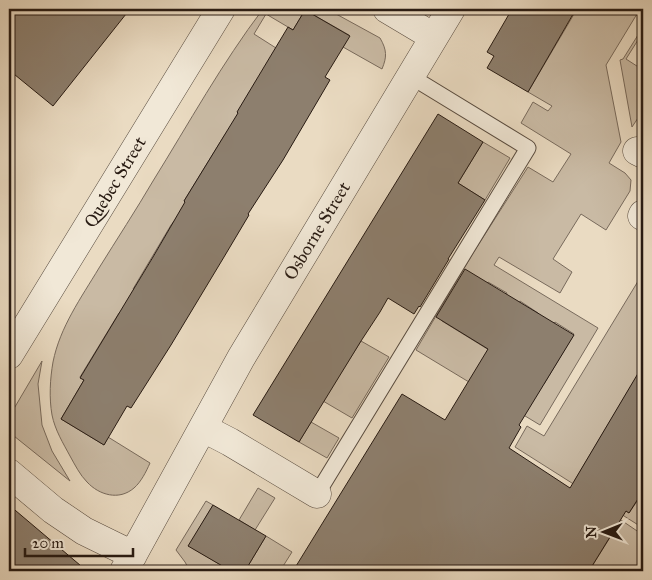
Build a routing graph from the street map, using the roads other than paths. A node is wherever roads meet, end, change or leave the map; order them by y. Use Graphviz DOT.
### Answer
graph roads {
  1 [pos="222,9"];
  2 [pos="387,9"];
  3 [pos="452,9"];
  4 [pos="434,37"];
  5 [pos="410,76"];
  6 [pos="9,356"];
  7 [pos="203,428"];
  8 [pos="9,473"];
  9 [pos="317,494"];
  10 [pos="128,563"];
  1 -- 6 [label="street, Quebec Street"];
  2 -- 4 [label="street"];
  3 -- 4 [label="street, Osborne Street"];
  4 -- 5 [label="street, Osborne Street"];
  5 -- 7 [label="street, Osborne Street"];
  5 -- 9 [label="lane"];
  7 -- 9 [label="street"];
  7 -- 10 [label="street, Osborne Street"];
  8 -- 10 [label="street"];
}
